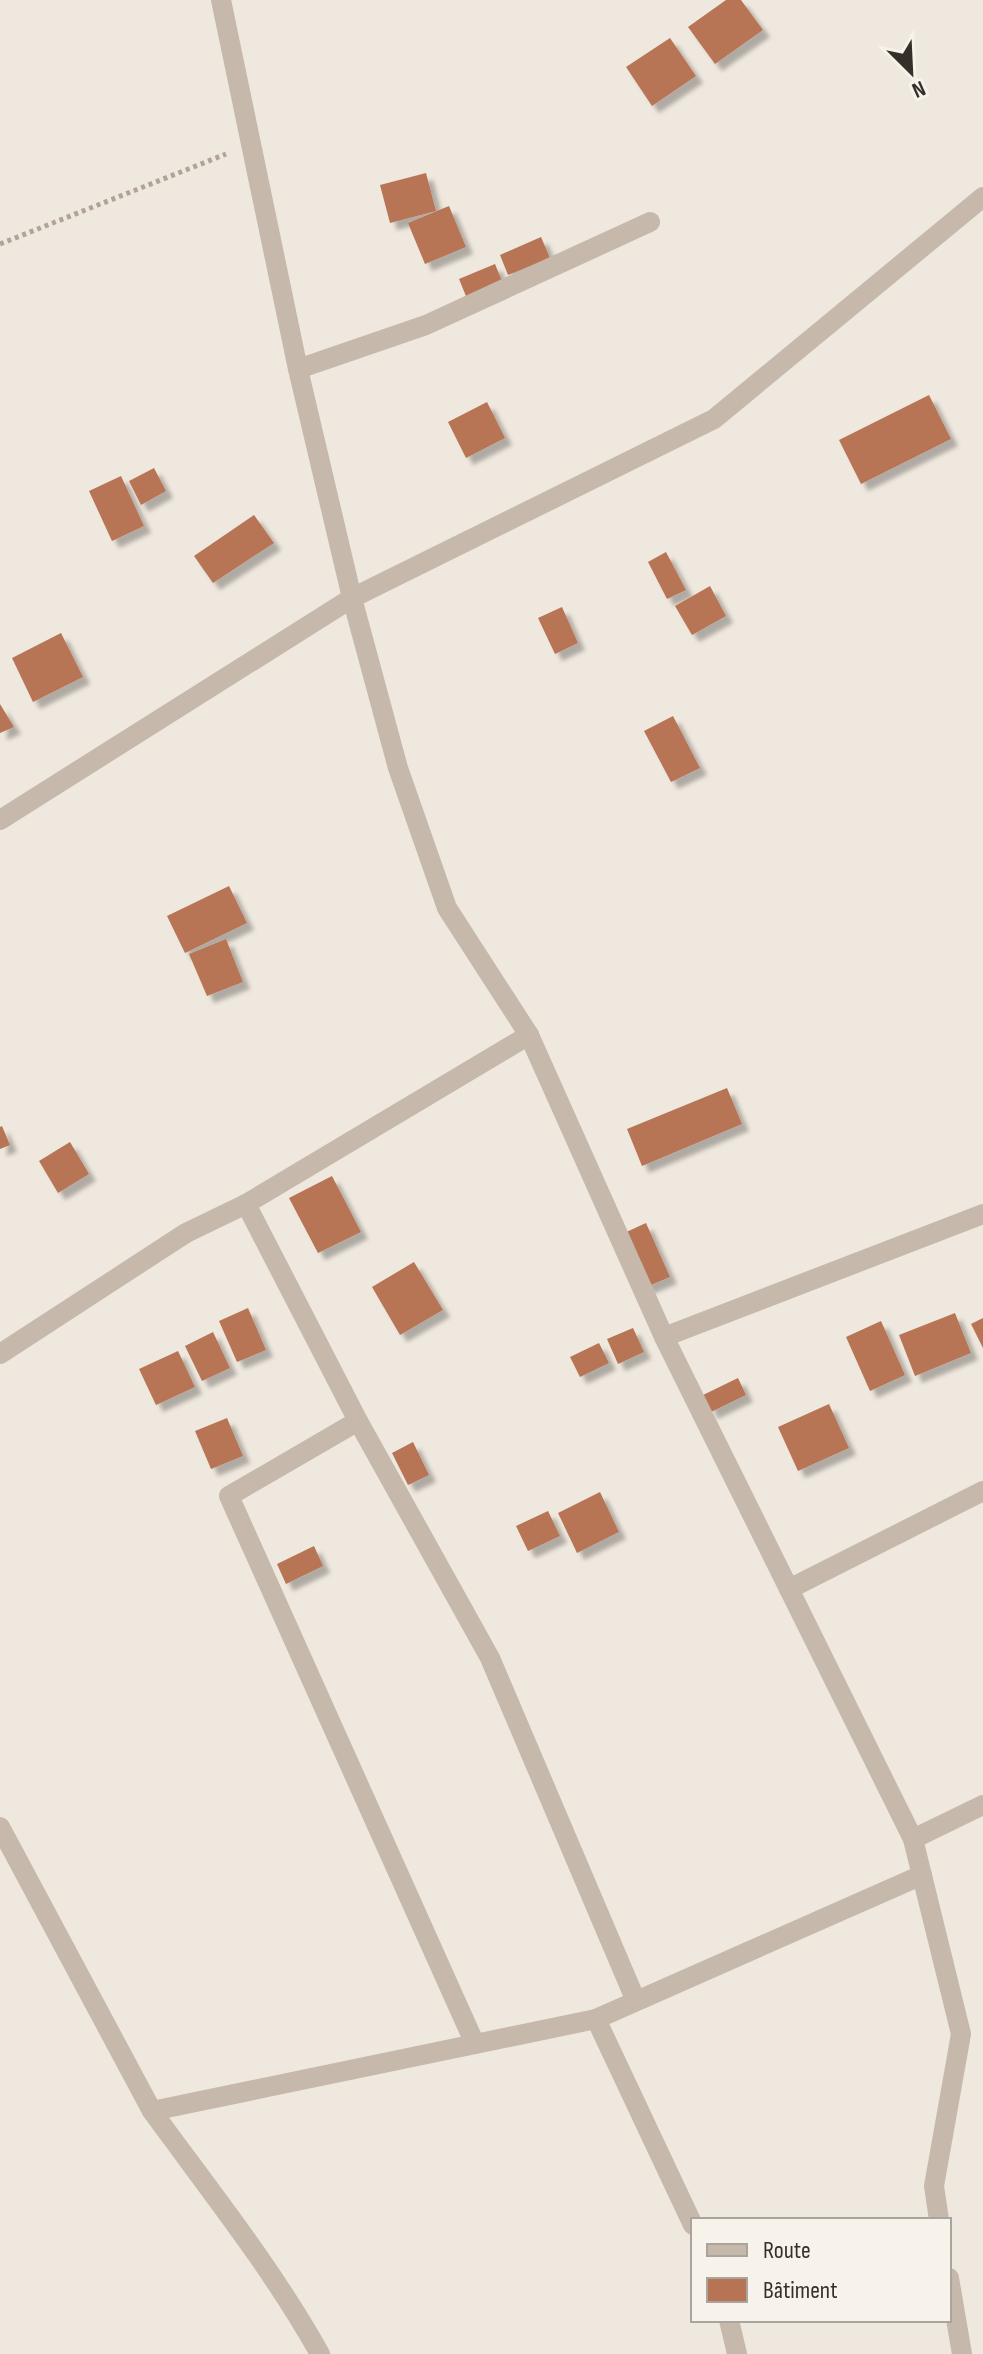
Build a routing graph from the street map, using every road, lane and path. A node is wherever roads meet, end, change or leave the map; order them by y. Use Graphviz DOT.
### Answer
graph roads {
  1 [pos="221,0"];
  2 [pos="250,144"];
  3 [pos="983,197"];
  4 [pos="650,222"];
  5 [pos="0,244"];
  6 [pos="298,369"];
  7 [pos="352,598"];
  8 [pos="0,820"];
  9 [pos="529,1035"];
  10 [pos="246,1204"];
  11 [pos="983,1214"];
  12 [pos="664,1337"];
  13 [pos="0,1354"];
  14 [pos="358,1421"];
  15 [pos="983,1491"];
  16 [pos="789,1589"];
  17 [pos="983,1805"];
  18 [pos="0,1827"];
  19 [pos="913,1839"];
  20 [pos="922,1875"];
  21 [pos="636,2001"];
  22 [pos="596,2019"];
  23 [pos="475,2044"];
  24 [pos="152,2111"];
  25 [pos="939,2218"];
  26 [pos="691,2221"];
  27 [pos="951,2290"];
  28 [pos="729,2322"];
  29 [pos="320,2354"];
  30 [pos="737,2354"];
  31 [pos="962,2354"];
  1 -- 2 [label="street"];
  2 -- 5 [label="path"];
  2 -- 6 [label="street"];
  3 -- 7 [label="street"];
  4 -- 6 [label="street"];
  6 -- 7 [label="street"];
  7 -- 8 [label="street"];
  7 -- 9 [label="street"];
  9 -- 10 [label="street"];
  9 -- 12 [label="street"];
  10 -- 13 [label="street"];
  10 -- 14 [label="street"];
  11 -- 12 [label="street"];
  12 -- 16 [label="street"];
  14 -- 21 [label="street"];
  14 -- 23 [label="street"];
  15 -- 16 [label="street"];
  16 -- 19 [label="street"];
  17 -- 19 [label="street"];
  18 -- 24 [label="street"];
  19 -- 20 [label="street"];
  20 -- 21 [label="street"];
  20 -- 25 [label="street"];
  21 -- 22 [label="street"];
  22 -- 23 [label="street"];
  22 -- 26 [label="street"];
  23 -- 24 [label="street"];
  24 -- 29 [label="street"];
  27 -- 31 [label="street"];
  28 -- 30 [label="street"];
}
